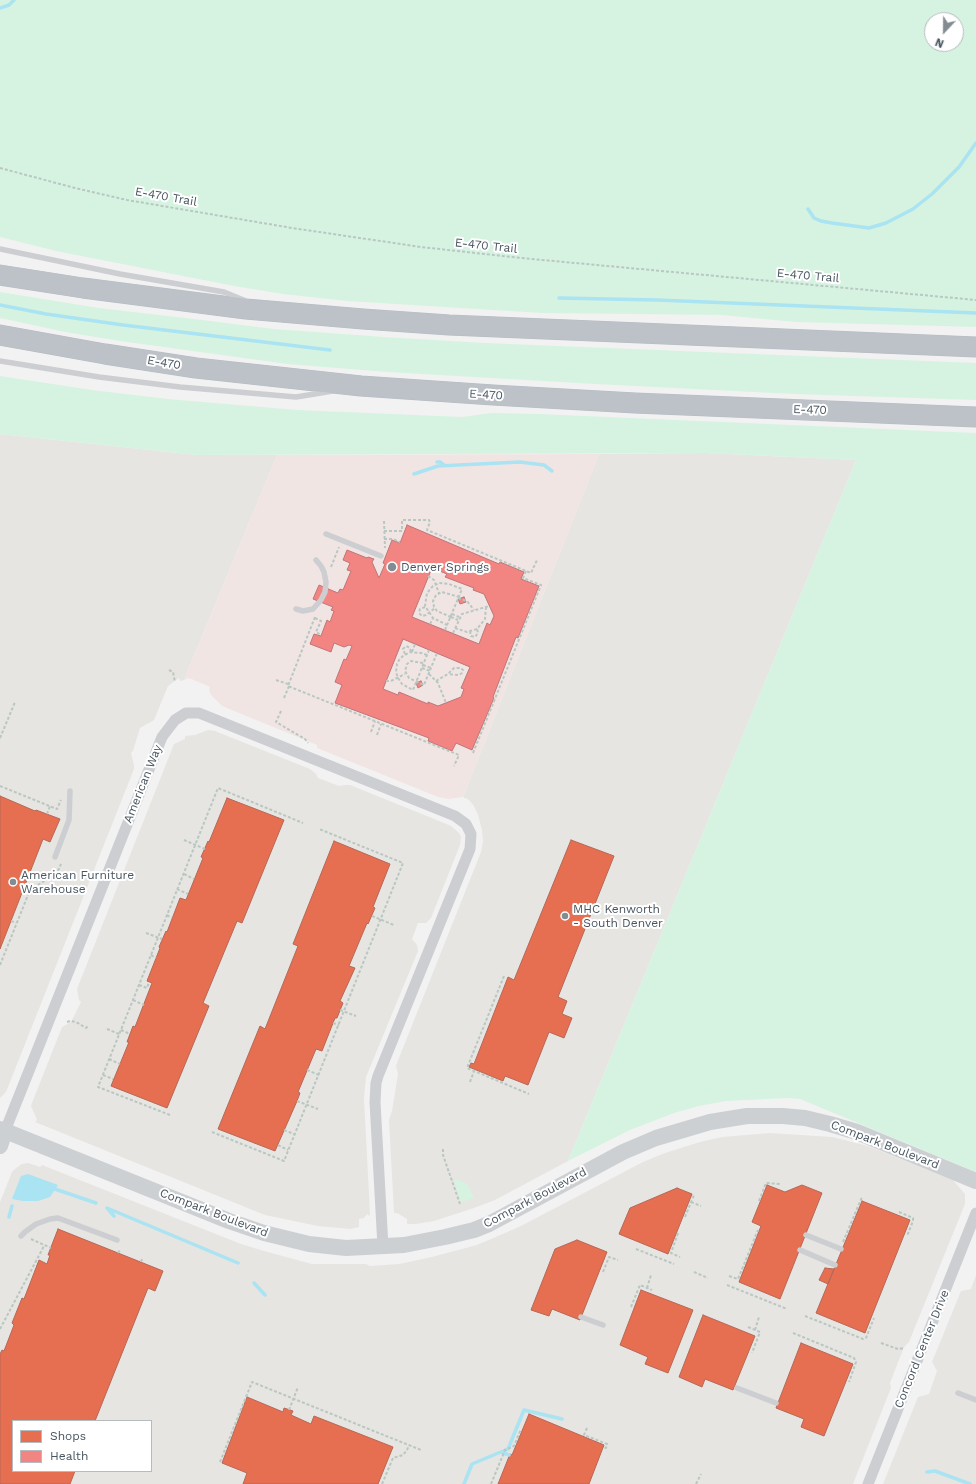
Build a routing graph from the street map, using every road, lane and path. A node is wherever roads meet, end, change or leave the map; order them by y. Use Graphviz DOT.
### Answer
graph roads {
  1 [pos="0,168"];
  2 [pos="0,249"];
  3 [pos="0,275"];
  4 [pos="976,300"];
  5 [pos="272,311"];
  6 [pos="0,335"];
  7 [pos="976,347"];
  8 [pos="0,361"];
  9 [pos="361,386"];
  10 [pos="976,417"];
  11 [pos="384,520"];
  12 [pos="384,531"];
  13 [pos="326,534"];
  14 [pos="384,539"];
  15 [pos="400,542"];
  16 [pos="340,546"];
  17 [pos="379,547"];
  18 [pos="381,556"];
  19 [pos="316,560"];
  20 [pos="537,560"];
  21 [pos="331,569"];
  22 [pos="526,571"];
  23 [pos="428,576"];
  24 [pos="436,585"];
  25 [pos="439,593"];
  26 [pos="459,597"];
  27 [pos="425,607"];
  28 [pos="435,608"];
  29 [pos="296,609"];
  30 [pos="474,610"];
  31 [pos="320,613"];
  32 [pos="429,614"];
  33 [pos="451,616"];
  34 [pos="314,618"];
  35 [pos="433,618"];
  36 [pos="459,619"];
  37 [pos="430,624"];
  38 [pos="447,625"];
  39 [pos="455,628"];
  40 [pos="477,629"];
  41 [pos="445,630"];
  42 [pos="470,631"];
  43 [pos="321,634"];
  44 [pos="453,634"];
  45 [pos="415,644"];
  46 [pos="429,650"];
  47 [pos="411,652"];
  48 [pos="437,653"];
  49 [pos="405,655"];
  50 [pos="426,655"];
  51 [pos="422,665"];
  52 [pos="169,670"];
  53 [pos="430,671"];
  54 [pos="406,674"];
  55 [pos="448,674"];
  56 [pos="398,678"];
  57 [pos="276,680"];
  58 [pos="386,680"];
  59 [pos="436,680"];
  60 [pos="416,681"];
  61 [pos="175,682"];
  62 [pos="288,685"];
  63 [pos="284,698"];
  64 [pos="15,702"];
  65 [pos="446,703"];
  66 [pos="280,710"];
  67 [pos="375,721"];
  68 [pos="382,724"];
  69 [pos="371,732"];
  70 [pos="378,735"];
  71 [pos="0,738"];
  72 [pos="308,742"];
  73 [pos="473,753"];
  74 [pos="454,766"];
  75 [pos="0,786"];
  76 [pos="70,791"];
  77 [pos="61,798"];
  78 [pos="50,806"];
  79 [pos="47,814"];
  80 [pos="303,823"];
  81 [pos="318,829"];
  82 [pos="184,840"];
  83 [pos="195,845"];
  84 [pos="204,849"];
  85 [pos="55,857"];
  86 [pos="63,859"];
  87 [pos="184,874"];
  88 [pos="194,879"];
  89 [pos="177,889"];
  90 [pos="188,894"];
  91 [pos="167,915"];
  92 [pos="372,916"];
  93 [pos="172,918"];
  94 [pos="381,919"];
  95 [pos="11,921"];
  96 [pos="16,923"];
  97 [pos="394,925"];
  98 [pos="146,933"];
  99 [pos="158,937"];
  100 [pos="162,939"];
  101 [pos="151,955"];
  102 [pos="156,958"];
  103 [pos="0,965"];
  104 [pos="504,976"];
  105 [pos="149,982"];
  106 [pos="139,984"];
  107 [pos="133,1000"];
  108 [pos="144,1005"];
  109 [pos="340,1010"];
  110 [pos="344,1012"];
  111 [pos="356,1016"];
  112 [pos="67,1022"];
  113 [pos="333,1023"];
  114 [pos="88,1026"];
  115 [pos="339,1026"];
  116 [pos="107,1029"];
  117 [pos="121,1030"];
  118 [pos="119,1034"];
  119 [pos="130,1034"];
  120 [pos="109,1059"];
  121 [pos="120,1064"];
  122 [pos="307,1070"];
  123 [pos="474,1071"];
  124 [pos="103,1075"];
  125 [pos="319,1075"];
  126 [pos="114,1079"];
  127 [pos="470,1082"];
  128 [pos="529,1094"];
  129 [pos="297,1101"];
  130 [pos="306,1104"];
  131 [pos="318,1109"];
  132 [pos="170,1115"];
  133 [pos="284,1130"];
  134 [pos="212,1132"];
  135 [pos="294,1134"];
  136 [pos="2,1135"];
  137 [pos="278,1145"];
  138 [pos="443,1149"];
  139 [pos="288,1150"];
  140 [pos="976,1181"];
  141 [pos="780,1184"];
  142 [pos="694,1195"];
  143 [pos="862,1197"];
  144 [pos="759,1201"];
  145 [pos="691,1202"];
  146 [pos="460,1204"];
  147 [pos="701,1206"];
  148 [pos="899,1212"];
  149 [pos="976,1213"];
  150 [pos="685,1217"];
  151 [pos="758,1230"];
  152 [pos="678,1233"];
  153 [pos="806,1235"];
  154 [pos="21,1236"];
  155 [pos="907,1236"];
  156 [pos="31,1239"];
  157 [pos="117,1240"];
  158 [pos="44,1246"];
  159 [pos="383,1247"];
  160 [pos="841,1247"];
  161 [pos="50,1248"];
  162 [pos="636,1249"];
  163 [pos="800,1250"];
  164 [pos="680,1257"];
  165 [pos="618,1260"];
  166 [pos="674,1264"];
  167 [pos="835,1265"];
  168 [pos="32,1269"];
  169 [pos="35,1271"];
  170 [pos="603,1272"];
  171 [pos="694,1272"];
  172 [pos="651,1275"];
  173 [pos="729,1276"];
  174 [pos="708,1278"];
  175 [pos="727,1286"];
  176 [pos="646,1288"];
  177 [pos="652,1290"];
  178 [pos="15,1302"];
  179 [pos="20,1304"];
  180 [pos="631,1307"];
  181 [pos="787,1309"];
  182 [pos="581,1316"];
  183 [pos="805,1316"];
  184 [pos="759,1317"];
  185 [pos="874,1318"];
  186 [pos="603,1325"];
  187 [pos="748,1327"];
  188 [pos="0,1329"];
  189 [pos="755,1330"];
  190 [pos="793,1334"];
  191 [pos="881,1343"];
  192 [pos="905,1348"];
  193 [pos="752,1353"];
  194 [pos="849,1382"];
  195 [pos="298,1387"];
  196 [pos="737,1388"];
  197 [pos="958,1393"];
  198 [pos="293,1398"];
  199 [pos="976,1400"];
  200 [pos="776,1403"];
  201 [pos="289,1410"];
  202 [pos="587,1428"];
  203 [pos="521,1429"];
  204 [pos="409,1445"];
  205 [pos="603,1447"];
  206 [pos="421,1450"];
  207 [pos="220,1462"];
  208 [pos="701,1474"];
  209 [pos="382,1484"];
  210 [pos="491,1484"];
  211 [pos="696,1484"];
  212 [pos="868,1484"];
  1 -- 4 [label="path, E-470 Trail"];
  2 -- 5 [label="lane"];
  3 -- 5 [label="highway"];
  5 -- 7 [label="highway"];
  6 -- 9 [label="highway, E-470"];
  8 -- 9 [label="lane"];
  9 -- 10 [label="highway, E-470"];
  11 -- 12 [label="path"];
  12 -- 14 [label="path"];
  12 -- 22 [label="path"];
  13 -- 18 [label="lane"];
  14 -- 15 [label="path"];
  14 -- 17 [label="path"];
  16 -- 21 [label="path"];
  19 -- 29 [label="lane"];
  20 -- 22 [label="path"];
  22 -- 73 [label="path"];
  23 -- 24 [label="path"];
  24 -- 25 [label="path"];
  24 -- 26 [label="path"];
  24 -- 27 [label="path"];
  25 -- 26 [label="path"];
  25 -- 28 [label="path"];
  26 -- 30 [label="path"];
  26 -- 33 [label="path"];
  27 -- 32 [label="path"];
  27 -- 32 [label="path"];
  28 -- 32 [label="path"];
  28 -- 33 [label="path"];
  30 -- 36 [label="path"];
  30 -- 40 [label="path"];
  31 -- 34 [label="path"];
  32 -- 35 [label="path"];
  33 -- 36 [label="path"];
  33 -- 38 [label="path"];
  34 -- 43 [label="path"];
  34 -- 62 [label="path"];
  35 -- 37 [label="path"];
  35 -- 38 [label="path"];
  36 -- 39 [label="path"];
  38 -- 41 [label="path"];
  39 -- 42 [label="path"];
  39 -- 44 [label="path"];
  40 -- 42 [label="path"];
  40 -- 42 [label="path"];
  45 -- 47 [label="path"];
  46 -- 50 [label="path"];
  47 -- 49 [label="path"];
  47 -- 49 [label="path"];
  47 -- 50 [label="path"];
  48 -- 53 [label="path"];
  49 -- 56 [label="path"];
  50 -- 51 [label="path"];
  51 -- 53 [label="path"];
  51 -- 54 [label="path"];
  51 -- 60 [label="path"];
  52 -- 61 [label="path"];
  53 -- 59 [label="path"];
  53 -- 60 [label="path"];
  54 -- 56 [label="path"];
  54 -- 60 [label="path"];
  55 -- 55 [label="path"];
  55 -- 59 [label="path"];
  56 -- 58 [label="path"];
  56 -- 60 [label="path"];
  57 -- 62 [label="path"];
  59 -- 65 [label="path"];
  62 -- 63 [label="path"];
  62 -- 67 [label="path"];
  64 -- 71 [label="path"];
  66 -- 72 [label="path"];
  67 -- 68 [label="path"];
  67 -- 69 [label="path"];
  68 -- 70 [label="path"];
  68 -- 74 [label="path"];
  75 -- 78 [label="path"];
  76 -- 85 [label="lane"];
  77 -- 78 [label="path"];
  78 -- 79 [label="path"];
  80 -- 83 [label="path"];
  81 -- 94 [label="path"];
  82 -- 83 [label="path"];
  83 -- 84 [label="path"];
  83 -- 87 [label="path"];
  86 -- 96 [label="path"];
  87 -- 88 [label="path"];
  87 -- 89 [label="path"];
  89 -- 90 [label="path"];
  89 -- 91 [label="path"];
  91 -- 93 [label="path"];
  91 -- 99 [label="path"];
  92 -- 94 [label="path"];
  94 -- 97 [label="path"];
  94 -- 110 [label="path"];
  95 -- 96 [label="path"];
  96 -- 103 [label="path"];
  98 -- 99 [label="path"];
  99 -- 100 [label="path"];
  99 -- 101 [label="path"];
  101 -- 102 [label="path"];
  101 -- 106 [label="path"];
  104 -- 123 [label="path"];
  105 -- 106 [label="path"];
  106 -- 107 [label="path"];
  107 -- 108 [label="path"];
  107 -- 117 [label="path"];
  109 -- 110 [label="path"];
  110 -- 111 [label="path"];
  110 -- 115 [label="path"];
  112 -- 114 [label="path"];
  113 -- 115 [label="path"];
  115 -- 125 [label="path"];
  116 -- 118 [label="path"];
  117 -- 118 [label="path"];
  117 -- 119 [label="path"];
  118 -- 120 [label="path"];
  120 -- 121 [label="path"];
  120 -- 124 [label="path"];
  122 -- 125 [label="path"];
  123 -- 127 [label="path"];
  123 -- 128 [label="path"];
  124 -- 126 [label="path"];
  124 -- 132 [label="path"];
  125 -- 130 [label="path"];
  129 -- 130 [label="path"];
  130 -- 131 [label="path"];
  130 -- 135 [label="path"];
  133 -- 135 [label="path"];
  134 -- 139 [label="path"];
  135 -- 139 [label="path"];
  136 -- 159 [label="street, Compark Boulevard"];
  136 -- 159 [label="street, American Way"];
  137 -- 139 [label="path"];
  138 -- 146 [label="path"];
  140 -- 159 [label="street, Compark Boulevard"];
  141 -- 144 [label="path"];
  142 -- 145 [label="path"];
  143 -- 160 [label="path"];
  145 -- 147 [label="path"];
  145 -- 150 [label="path"];
  148 -- 155 [label="path"];
  149 -- 212 [label="street, Concord Center Drive"];
  151 -- 173 [label="path"];
  152 -- 164 [label="path"];
  153 -- 160 [label="lane"];
  154 -- 157 [label="lane"];
  156 -- 158 [label="path"];
  158 -- 161 [label="path"];
  158 -- 168 [label="path"];
  162 -- 166 [label="path"];
  163 -- 167 [label="lane"];
  165 -- 170 [label="path"];
  168 -- 169 [label="path"];
  168 -- 178 [label="path"];
  171 -- 174 [label="path"];
  172 -- 176 [label="path"];
  175 -- 181 [label="path"];
  176 -- 177 [label="path"];
  176 -- 180 [label="path"];
  178 -- 179 [label="path"];
  178 -- 188 [label="path"];
  182 -- 186 [label="lane"];
  183 -- 185 [label="path"];
  184 -- 189 [label="path"];
  187 -- 189 [label="path"];
  189 -- 193 [label="path"];
  190 -- 194 [label="path"];
  191 -- 192 [label="path"];
  195 -- 198 [label="path"];
  196 -- 200 [label="lane"];
  197 -- 199 [label="lane"];
  198 -- 201 [label="path"];
  198 -- 204 [label="path"];
  198 -- 207 [label="path"];
  202 -- 205 [label="path"];
  203 -- 210 [label="path"];
  204 -- 206 [label="path"];
  204 -- 209 [label="path"];
  208 -- 211 [label="path"];
}
